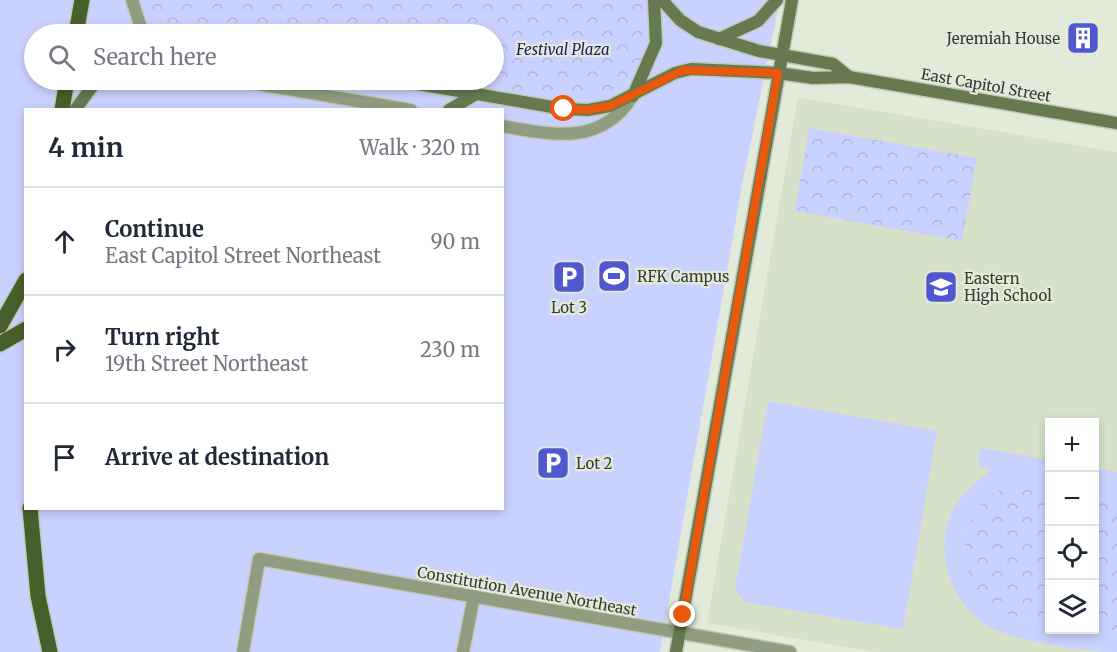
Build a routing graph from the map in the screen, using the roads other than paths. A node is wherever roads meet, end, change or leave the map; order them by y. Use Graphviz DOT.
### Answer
graph roads {
  1 [pos="82,0"];
  2 [pos="132,0"];
  3 [pos="654,0"];
  4 [pos="662,0"];
  5 [pos="777,0"];
  6 [pos="792,0"];
  7 [pos="78,24"];
  8 [pos="139,24"];
  9 [pos="719,39"];
  10 [pos="782,56"];
  11 [pos="778,73"];
  12 [pos="849,77"];
  13 [pos="65,90"];
  14 [pos="90,90"];
  15 [pos="292,90"];
  16 [pos="453,90"];
  17 [pos="476,94"];
  18 [pos="632,97"];
  19 [pos="62,108"];
  20 [pos="76,108"];
  21 [pos="399,108"];
  22 [pos="452,108"];
  23 [pos="1117,123"];
  24 [pos="504,126"];
  25 [pos="24,284"];
  26 [pos="0,326"];
  27 [pos="24,330"];
  28 [pos="0,344"];
  29 [pos="30,510"];
  30 [pos="474,597"];
  31 [pos="680,633"];
  32 [pos="50,652"];
  33 [pos="243,652"];
  34 [pos="464,652"];
  35 [pos="676,652"];
  36 [pos="790,652"];
  1 -- 7 [label="main road"];
  2 -- 8 [label="street"];
  3 -- 18 [label="main road"];
  4 -- 9 [label="main road"];
  5 -- 9 [label="main road"];
  6 -- 10 [label="main road"];
  9 -- 10 [label="main road"];
  10 -- 11 [label="main road"];
  10 -- 12 [label="main road"];
  11 -- 12 [label="main road"];
  11 -- 18 [label="main road"];
  11 -- 31 [label="main road"];
  12 -- 23 [label="main road, East Capitol Street"];
  13 -- 19 [label="main road"];
  14 -- 20 [label="main road"];
  15 -- 21 [label="street"];
  16 -- 17 [label="main road"];
  17 -- 18 [label="main road"];
  17 -- 22 [label="main road"];
  18 -- 24 [label="street"];
  25 -- 26 [label="main road"];
  27 -- 28 [label="main road"];
  29 -- 32 [label="main road"];
  30 -- 31 [label="street, Constitution Avenue Northeast"];
  30 -- 33 [label="street, Constitution Avenue Northeast"];
  30 -- 34 [label="street"];
  31 -- 35 [label="main road"];
  31 -- 36 [label="street, Constitution Avenue Northeast"];
}
